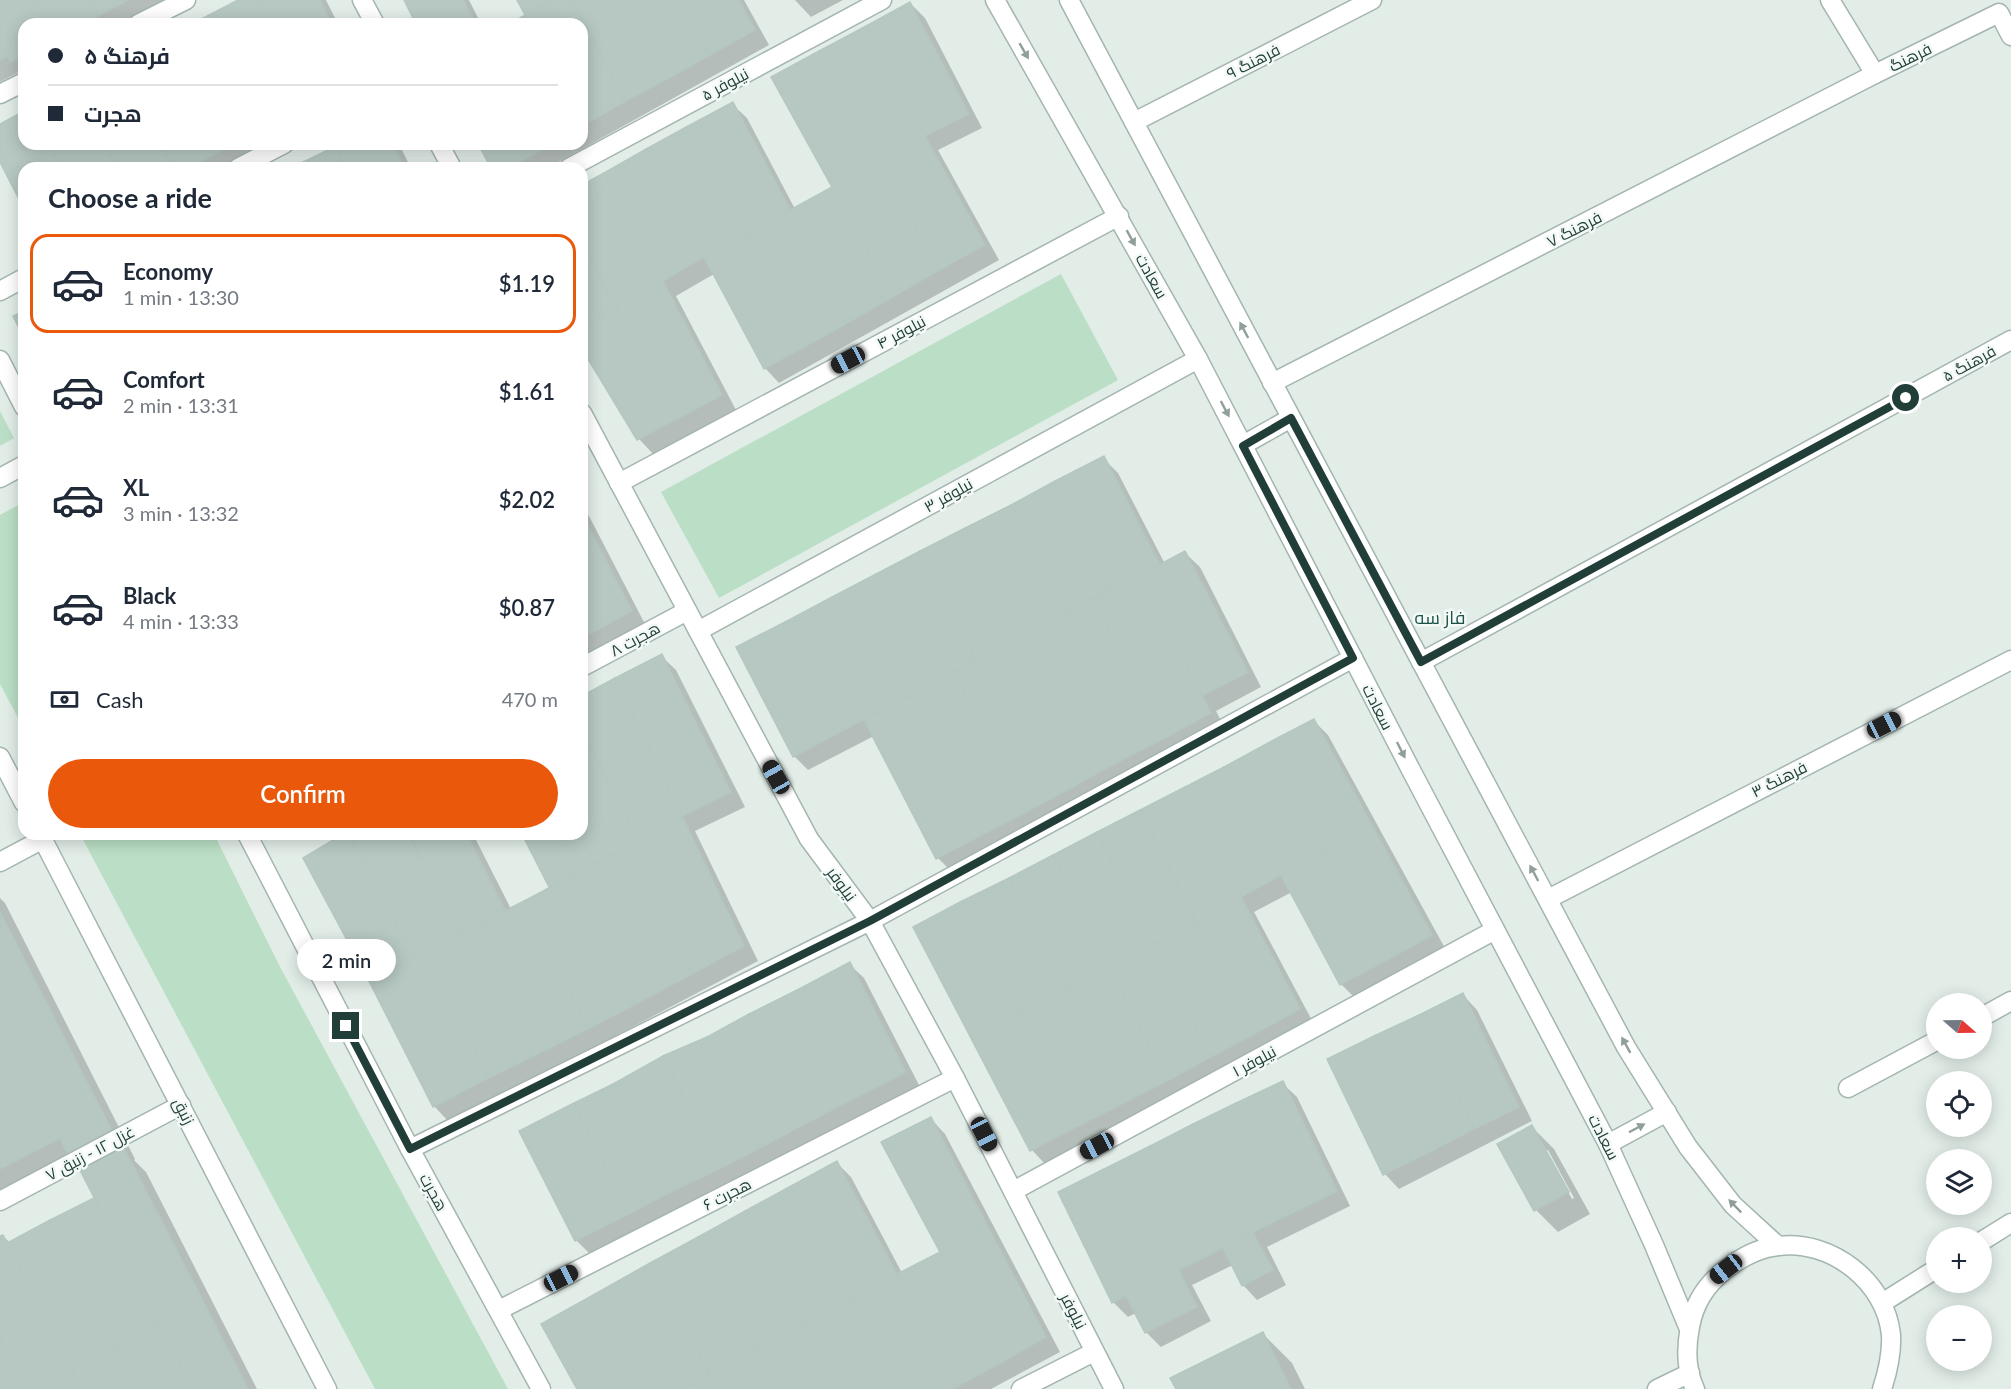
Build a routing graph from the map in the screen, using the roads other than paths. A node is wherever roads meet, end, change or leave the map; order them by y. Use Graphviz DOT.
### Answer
graph roads {
  1 [pos="186,0"];
  2 [pos="362,0"];
  3 [pos="882,0"];
  4 [pos="995,0"];
  5 [pos="1069,0"];
  6 [pos="1372,0"];
  7 [pos="1830,0"];
  8 [pos="2005,10"];
  9 [pos="150,18"];
  10 [pos="372,18"];
  11 [pos="2011,36"];
  12 [pos="1875,74"];
  13 [pos="18,85"];
  14 [pos="0,94"];
  15 [pos="1134,122"];
  16 [pos="272,150"];
  17 [pos="250,162"];
  18 [pos="580,162"];
  19 [pos="1119,216"];
  20 [pos="18,281"];
  21 [pos="0,291"];
  22 [pos="2011,340"];
  23 [pos="1198,359"];
  24 [pos="0,360"];
  25 [pos="1272,383"];
  26 [pos="18,395"];
  27 [pos="1291,418"];
  28 [pos="588,424"];
  29 [pos="1243,446"];
  30 [pos="18,468"];
  31 [pos="0,478"];
  32 [pos="619,483"];
  33 [pos="687,611"];
  34 [pos="698,631"];
  35 [pos="1353,658"];
  36 [pos="2011,660"];
  37 [pos="1421,662"];
  38 [pos="588,664"];
  39 [pos="0,757"];
  40 [pos="18,792"];
  41 [pos="37,840"];
  42 [pos="44,840"];
  43 [pos="256,840"];
  44 [pos="0,862"];
  45 [pos="1548,899"];
  46 [pos="870,921"];
  47 [pos="1495,930"];
  48 [pos="2011,1001"];
  49 [pos="1992,1011"];
  50 [pos="1926,1046"];
  51 [pos="955,1078"];
  52 [pos="1848,1088"];
  53 [pos="181,1105"];
  54 [pos="1667,1112"];
  55 [pos="1608,1144"];
  56 [pos="410,1149"];
  57 [pos="1013,1191"];
  58 [pos="0,1201"];
  59 [pos="2011,1223"];
  60 [pos="1992,1235"];
  61 [pos="1778,1246"];
  62 [pos="1926,1275"];
  63 [pos="1882,1304"];
  64 [pos="499,1310"];
  65 [pos="1689,1329"];
  66 [pos="1094,1352"];
  67 [pos="1692,1381"];
  68 [pos="327,1389"];
  69 [pos="541,1389"];
  70 [pos="1021,1389"];
  71 [pos="1113,1389"];
  72 [pos="1657,1389"];
  73 [pos="1882,1389"];
  1 -- 9 [label="street"];
  2 -- 10 [label="street"];
  3 -- 18 [label="street, نیلوفر ۵"];
  4 -- 19 [label="street, سعادت, one-way"];
  5 -- 15 [label="street"];
  6 -- 15 [label="street, فرهنگ ۹"];
  7 -- 12 [label="street, فرهنگ"];
  8 -- 11 [label="street, فرهنگ"];
  8 -- 12 [label="street, فرهنگ"];
  12 -- 25 [label="street, فرهنگ ۷"];
  13 -- 14 [label="street"];
  25 -- 15 [label="street, one-way"];
  16 -- 17 [label="street"];
  19 -- 23 [label="street, سعادت, one-way"];
  19 -- 32 [label="street, نیلوفر ۴"];
  20 -- 21 [label="street"];
  22 -- 37 [label="street, فرهنگ ۵"];
  23 -- 29 [label="street, سعادت, one-way"];
  23 -- 34 [label="street, نیلوفر ۳"];
  24 -- 26 [label="street"];
  25 -- 27 [label="street"];
  27 -- 29 [label="street"];
  27 -- 37 [label="street"];
  28 -- 32 [label="street, نیلوفر"];
  29 -- 35 [label="street, سعادت"];
  30 -- 31 [label="street"];
  32 -- 33 [label="street, نیلوفر"];
  33 -- 34 [label="street, نیلوفر"];
  33 -- 38 [label="street, هجرت ۸"];
  34 -- 46 [label="street, نیلوفر"];
  35 -- 46 [label="street"];
  35 -- 47 [label="street, سعادت, one-way"];
  36 -- 45 [label="street, فرهنگ ۳"];
  45 -- 37 [label="street, one-way"];
  39 -- 40 [label="street"];
  41 -- 44 [label="street"];
  42 -- 53 [label="street, زنبق"];
  43 -- 56 [label="street, هجرت"];
  54 -- 45 [label="street, one-way"];
  46 -- 51 [label="street, نیلوفر"];
  46 -- 56 [label="street"];
  47 -- 55 [label="street, سعادت"];
  47 -- 57 [label="street, نیلوفر ۱"];
  48 -- 49 [label="street"];
  50 -- 52 [label="street"];
  51 -- 57 [label="street, نیلوفر"];
  51 -- 64 [label="street, هجرت ۶"];
  53 -- 58 [label="street, غزل ۱۲ - زنبق ۷"];
  53 -- 68 [label="street, زنبق"];
  55 -- 54 [label="street, one-way"];
  61 -- 54 [label="street, one-way"];
  55 -- 65 [label="street, سعادت"];
  56 -- 64 [label="street, هجرت"];
  57 -- 66 [label="street, نیلوفر"];
  59 -- 60 [label="street"];
  61 -- 63 [label="street"];
  61 -- 65 [label="street"];
  62 -- 63 [label="street"];
  63 -- 73 [label="street"];
  64 -- 69 [label="street, هجرت"];
  65 -- 67 [label="street"];
  66 -- 70 [label="street"];
  66 -- 71 [label="street, نیلوفر"];
  67 -- 72 [label="street"];
}
